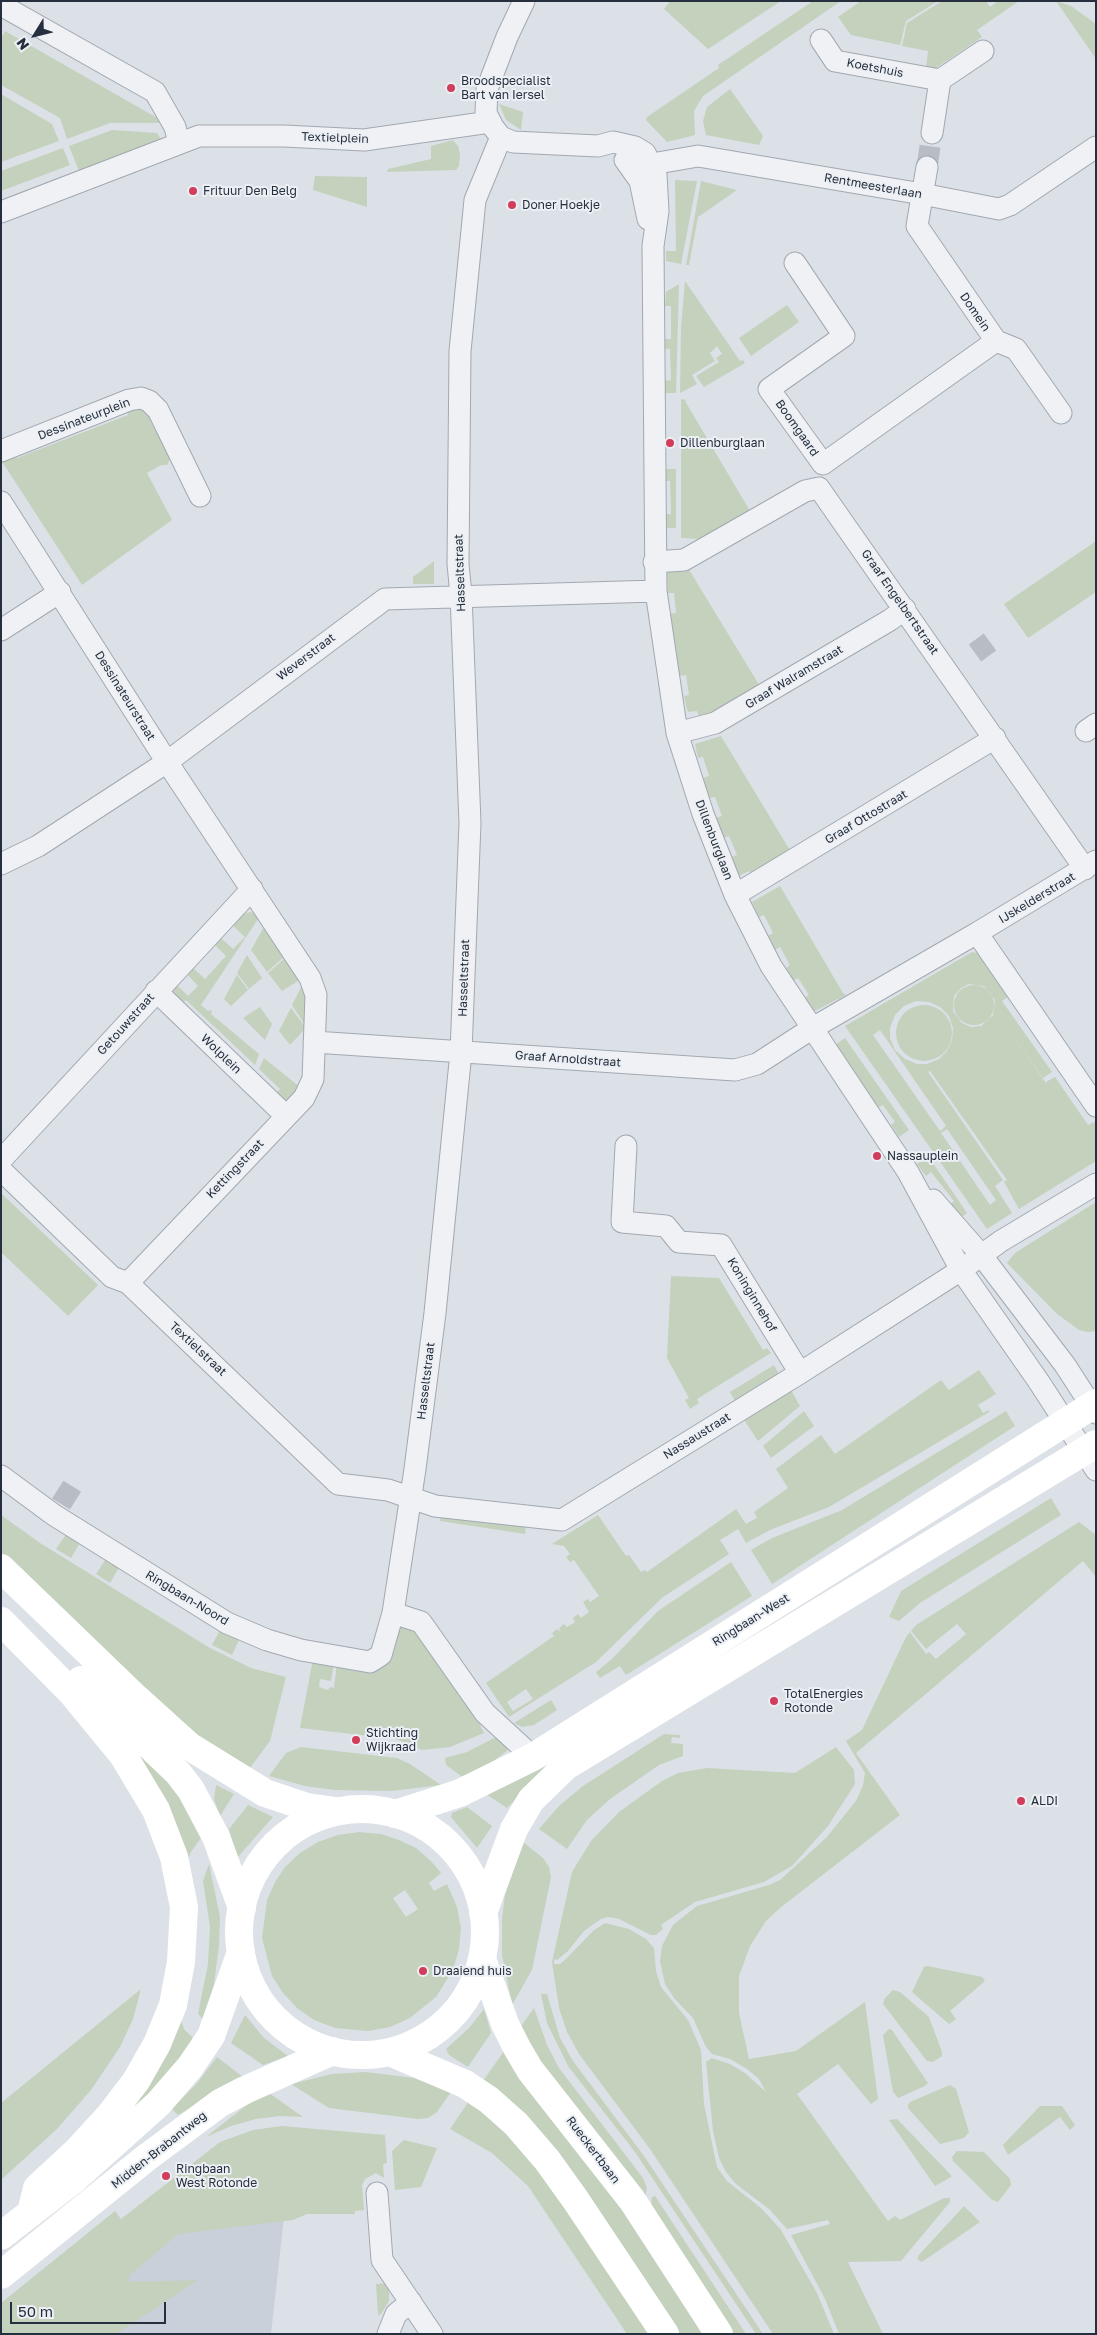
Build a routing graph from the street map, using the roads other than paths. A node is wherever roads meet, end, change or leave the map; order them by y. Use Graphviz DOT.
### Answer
graph roads {
  1 [pos="524,1"];
  2 [pos="1,5"];
  3 [pos="24,8"];
  4 [pos="821,40"];
  5 [pos="983,51"];
  6 [pos="940,80"];
  7 [pos="495,129"];
  8 [pos="932,133"];
  9 [pos="179,143"];
  10 [pos="1096,147"];
  11 [pos="927,167"];
  12 [pos="643,168"];
  13 [pos="922,194"];
  14 [pos="1,212"];
  15 [pos="795,264"];
  16 [pos="996,341"];
  17 [pos="1061,413"];
  18 [pos="1,451"];
  19 [pos="200,496"];
  20 [pos="1,502"];
  21 [pos="654,562"];
  22 [pos="656,591"];
  23 [pos="60,592"];
  24 [pos="461,595"];
  25 [pos="905,609"];
  26 [pos="1,630"];
  27 [pos="677,732"];
  28 [pos="995,738"];
  29 [pos="167,762"];
  30 [pos="1,864"];
  31 [pos="1090,865"];
  32 [pos="252,889"];
  33 [pos="735,895"];
  34 [pos="977,933"];
  35 [pos="156,991"];
  36 [pos="811,1029"];
  37 [pos="314,1042"];
  38 [pos="460,1052"];
  39 [pos="1096,1106"];
  40 [pos="286,1116"];
  41 [pos="626,1146"];
  42 [pos="1,1160"];
  43 [pos="1,1170"];
  44 [pos="908,1172"];
  45 [pos="1096,1184"];
  46 [pos="982,1256"];
  47 [pos="961,1270"];
  48 [pos="128,1283"];
  49 [pos="800,1373"];
  50 [pos="1094,1407"];
  51 [pos="1065,1423"];
  52 [pos="1092,1455"];
  53 [pos="1,1476"];
  54 [pos="410,1498"];
  55 [pos="1,1568"];
  56 [pos="1,1602"];
  57 [pos="393,1613"];
  58 [pos="1,1621"];
  59 [pos="534,1757"];
  60 [pos="340,1811"];
  61 [pos="395,1814"];
  62 [pos="242,1908"];
  63 [pos="483,1913"];
  64 [pos="241,1952"];
  65 [pos="482,1959"];
  66 [pos="333,2051"];
  67 [pos="390,2052"];
  68 [pos="377,2192"];
  69 [pos="31,2213"];
  70 [pos="1,2236"];
  71 [pos="1,2275"];
  72 [pos="411,2302"];
  73 [pos="388,2334"];
  74 [pos="432,2334"];
  75 [pos="665,2334"];
  76 [pos="719,2334"];
  1 -- 7 [label="street"];
  2 -- 3 [label="street"];
  3 -- 9 [label="street"];
  4 -- 6 [label="street, Koetshuis"];
  5 -- 6 [label="street"];
  6 -- 8 [label="street"];
  7 -- 9 [label="street, Textielplein"];
  7 -- 12 [label="street"];
  7 -- 24 [label="street, Hasseltstraat"];
  9 -- 14 [label="street, Textielplein"];
  10 -- 13 [label="street, Rentmeesterlaan"];
  11 -- 13 [label="street"];
  12 -- 13 [label="street, Rentmeesterlaan"];
  12 -- 21 [label="street, Dillenburglaan"];
  13 -- 16 [label="street, Domein"];
  15 -- 16 [label="street, Boomgaard"];
  16 -- 17 [label="street, Domein"];
  18 -- 19 [label="street, Dessinateurplein"];
  20 -- 23 [label="street, Dessinateurstraat"];
  21 -- 22 [label="street, Dillenburglaan"];
  21 -- 25 [label="street, Graaf Engelbertstraat"];
  22 -- 24 [label="street, Weverstraat"];
  22 -- 27 [label="street, Dillenburglaan"];
  23 -- 26 [label="street"];
  23 -- 29 [label="street, Dessinateurstraat"];
  24 -- 29 [label="street, Weverstraat"];
  24 -- 38 [label="street, Hasseltstraat"];
  25 -- 27 [label="street, Graaf Walramstraat"];
  25 -- 28 [label="street, Graaf Engelbertstraat"];
  27 -- 33 [label="street, Dillenburglaan"];
  28 -- 31 [label="street, Graaf Engelbertstraat"];
  28 -- 33 [label="street, Graaf Ottostraat"];
  29 -- 30 [label="street, Weverstraat"];
  29 -- 32 [label="street, Dessinateurstraat"];
  31 -- 34 [label="street, IJskelderstraat"];
  32 -- 35 [label="street, Getouwstraat"];
  32 -- 37 [label="street"];
  33 -- 36 [label="street, Dillenburglaan"];
  34 -- 36 [label="street"];
  34 -- 39 [label="street"];
  35 -- 40 [label="street, Wolplein"];
  35 -- 42 [label="street, Getouwstraat"];
  36 -- 38 [label="street, Graaf Arnoldstraat"];
  36 -- 44 [label="street"];
  37 -- 38 [label="street, Graaf Arnoldstraat"];
  37 -- 40 [label="street, Kettingstraat"];
  38 -- 54 [label="street, Hasseltstraat"];
  40 -- 48 [label="street, Kettingstraat"];
  41 -- 49 [label="street, Koninginnehof"];
  43 -- 48 [label="street, Textielstraat"];
  44 -- 46 [label="street"];
  44 -- 47 [label="street"];
  45 -- 46 [label="street"];
  46 -- 47 [label="street"];
  46 -- 50 [label="street"];
  47 -- 49 [label="street, Nassaustraat"];
  47 -- 51 [label="street"];
  48 -- 54 [label="street, Textielstraat"];
  49 -- 54 [label="street, Nassaustraat"];
  50 -- 51 [label="main road, Ringbaan-West"];
  51 -- 52 [label="street"];
  51 -- 59 [label="main road, Ringbaan-West"];
  52 -- 63 [label="main road"];
  53 -- 57 [label="street, Ringbaan-Noord"];
  54 -- 57 [label="street, Hasseltstraat"];
  55 -- 60 [label="main road"];
  56 -- 62 [label="main road"];
  57 -- 59 [label="street"];
  58 -- 69 [label="main road"];
  59 -- 61 [label="main road, Ringbaan-West"];
  60 -- 61 [label="main road"];
  60 -- 62 [label="main road"];
  61 -- 63 [label="main road"];
  62 -- 64 [label="main road"];
  63 -- 65 [label="main road"];
  64 -- 66 [label="main road"];
  64 -- 69 [label="main road"];
  65 -- 67 [label="main road"];
  65 -- 76 [label="main road, Rueckertbaan"];
  66 -- 67 [label="main road"];
  66 -- 71 [label="main road, Midden-Brabantweg"];
  67 -- 75 [label="main road"];
  68 -- 72 [label="street"];
  69 -- 70 [label="main road"];
  72 -- 73 [label="street"];
  72 -- 74 [label="street"];
}
